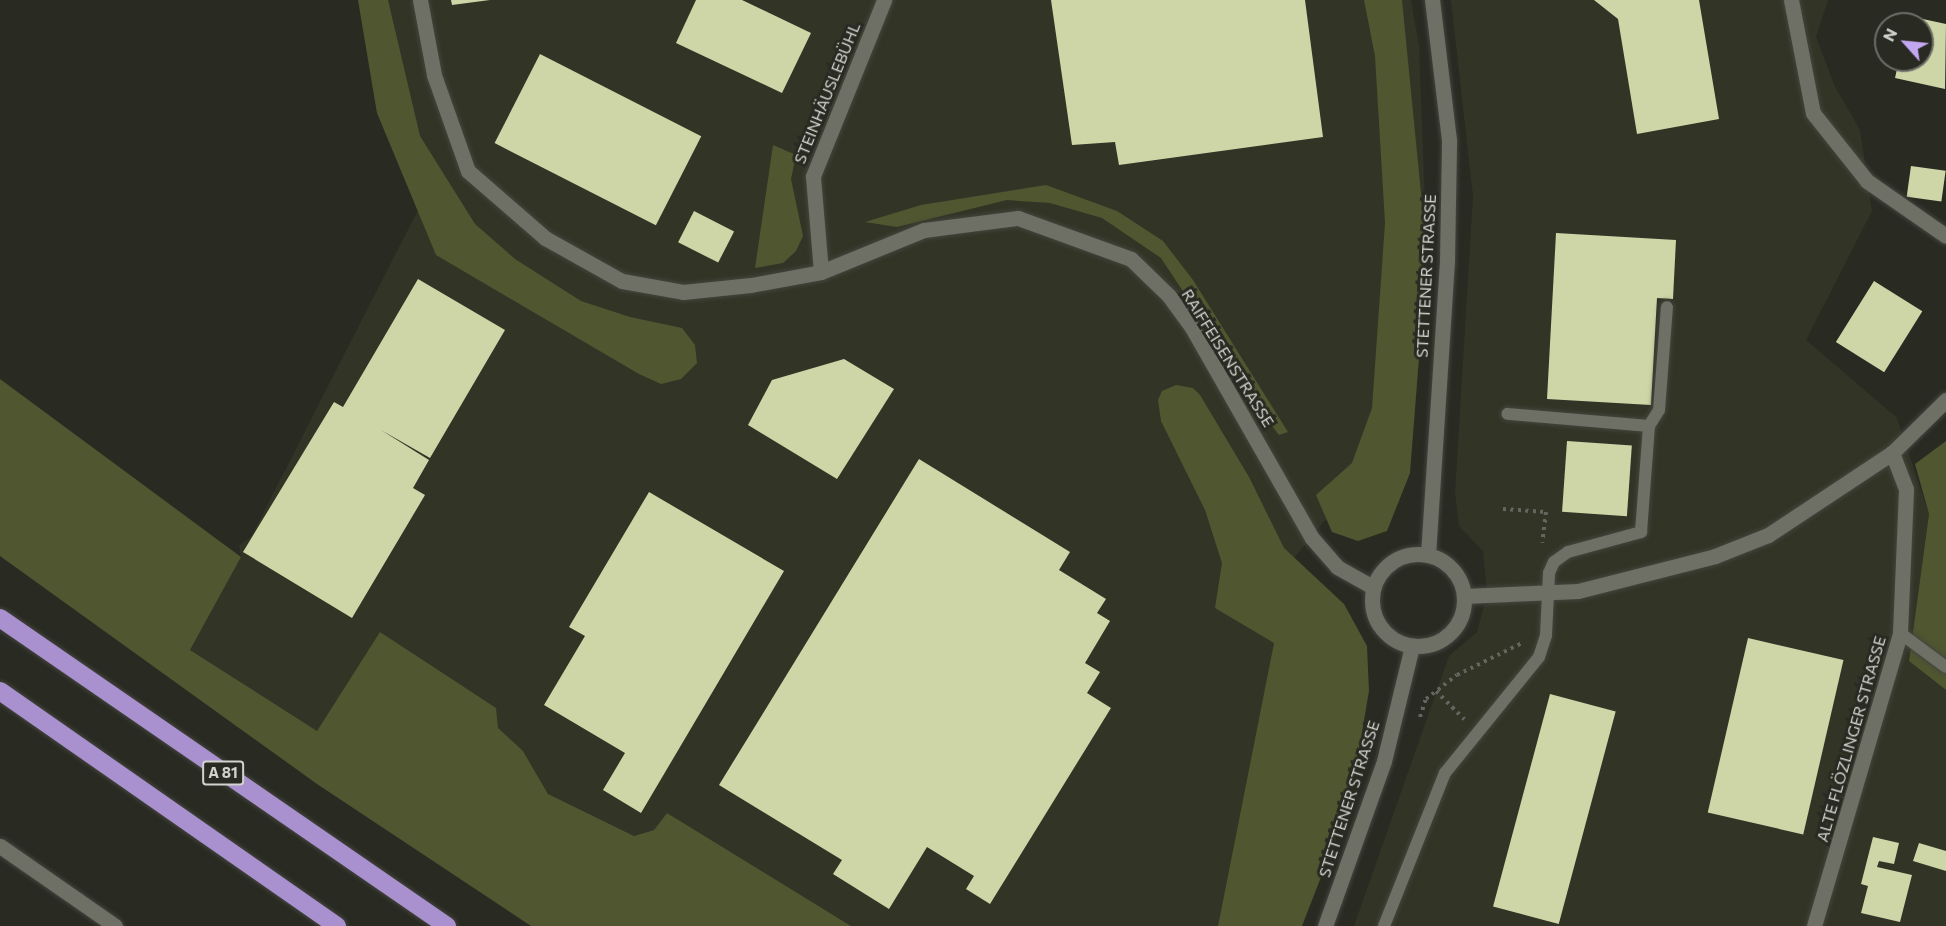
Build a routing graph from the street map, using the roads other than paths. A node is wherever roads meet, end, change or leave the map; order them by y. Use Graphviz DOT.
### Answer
graph roads {
  1 [pos="420,0"];
  2 [pos="884,0"];
  3 [pos="1432,0"];
  4 [pos="1791,0"];
  5 [pos="1946,236"];
  6 [pos="821,272"];
  7 [pos="1667,307"];
  8 [pos="1946,400"];
  9 [pos="1508,414"];
  10 [pos="1649,426"];
  11 [pos="1892,453"];
  12 [pos="1428,555"];
  13 [pos="1373,587"];
  14 [pos="1548,592"];
  15 [pos="1464,596"];
  16 [pos="0,618"];
  17 [pos="1900,633"];
  18 [pos="1412,646"];
  19 [pos="1946,667"];
  20 [pos="0,691"];
  21 [pos="0,846"];
  22 [pos="115,926"];
  23 [pos="337,926"];
  24 [pos="447,926"];
  25 [pos="1325,926"];
  26 [pos="1384,926"];
  27 [pos="1814,926"];
  1 -- 6 [label="street, RAIFFEISENSTRASSE"];
  2 -- 6 [label="street, STEINHÄUSLEBÜHL"];
  3 -- 12 [label="street, STETTENER STRASSE"];
  4 -- 5 [label="street"];
  6 -- 13 [label="street, RAIFFEISENSTRASSE"];
  7 -- 10 [label="lane"];
  8 -- 11 [label="street"];
  9 -- 10 [label="lane"];
  10 -- 14 [label="lane"];
  11 -- 14 [label="street"];
  11 -- 17 [label="street, ALTE FLÖZLINGER STRASSE"];
  12 -- 13 [label="street"];
  12 -- 15 [label="street"];
  13 -- 18 [label="street"];
  14 -- 15 [label="street"];
  14 -- 26 [label="lane"];
  15 -- 18 [label="street"];
  16 -- 24 [label="highway, A 81"];
  17 -- 19 [label="lane"];
  17 -- 27 [label="street, ALTE FLÖZLINGER STRASSE"];
  18 -- 25 [label="street, STETTENER STRASSE"];
  20 -- 23 [label="highway"];
  21 -- 22 [label="street"];
}
